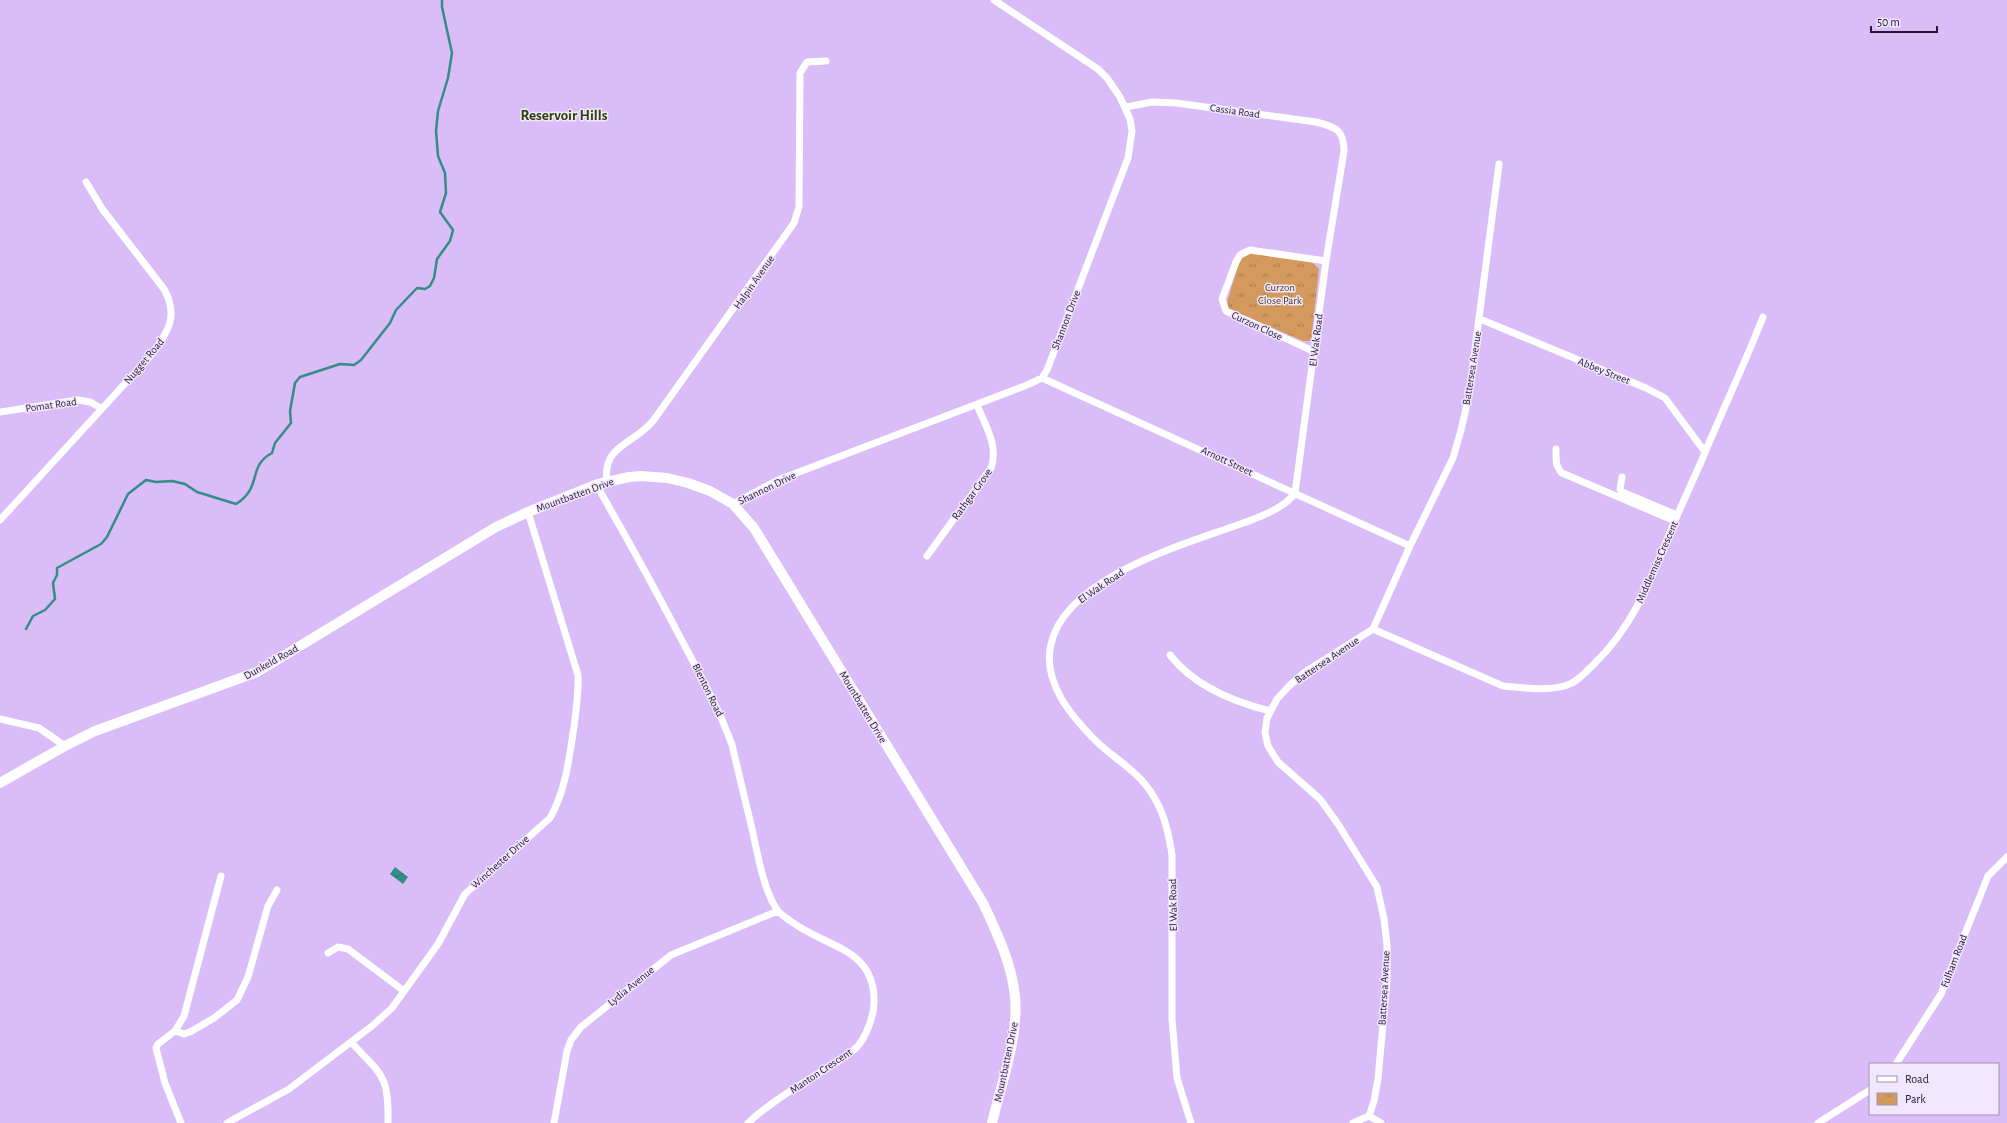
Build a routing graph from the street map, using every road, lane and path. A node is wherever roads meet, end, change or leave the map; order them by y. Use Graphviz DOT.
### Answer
graph roads {
  1 [pos="994,0"];
  2 [pos="826,61"];
  3 [pos="1126,107"];
  4 [pos="1342,135"];
  5 [pos="1499,164"];
  6 [pos="86,182"];
  7 [pos="1326,261"];
  8 [pos="1763,317"];
  9 [pos="1480,319"];
  10 [pos="1315,352"];
  11 [pos="1042,378"];
  12 [pos="977,405"];
  13 [pos="101,408"];
  14 [pos="0,412"];
  15 [pos="1556,449"];
  16 [pos="1705,452"];
  17 [pos="1622,477"];
  18 [pos="602,483"];
  19 [pos="1295,493"];
  20 [pos="733,504"];
  21 [pos="528,512"];
  22 [pos="1676,518"];
  23 [pos="0,520"];
  24 [pos="1410,546"];
  25 [pos="927,556"];
  26 [pos="1373,629"];
  27 [pos="1170,656"];
  28 [pos="1270,711"];
  29 [pos="0,719"];
  30 [pos="65,746"];
  31 [pos="0,783"];
  32 [pos="2007,857"];
  33 [pos="222,876"];
  34 [pos="278,890"];
  35 [pos="778,911"];
  36 [pos="328,953"];
  37 [pos="404,991"];
  38 [pos="175,1031"];
  39 [pos="351,1042"];
  40 [pos="1897,1063"];
  41 [pos="1869,1091"];
  42 [pos="1369,1116"];
  43 [pos="181,1123"];
  44 [pos="227,1123"];
  45 [pos="388,1123"];
  46 [pos="554,1123"];
  47 [pos="748,1123"];
  48 [pos="992,1123"];
  49 [pos="1191,1123"];
  50 [pos="1353,1123"];
  51 [pos="1381,1123"];
  52 [pos="1818,1123"];
  1 -- 3 [label="street, Shannon Drive"];
  2 -- 18 [label="street, Halpin Avenue"];
  3 -- 4 [label="street, Cassia Road"];
  3 -- 11 [label="street, Shannon Drive"];
  4 -- 7 [label="street, El Wak Road"];
  5 -- 9 [label="street, Battersea Avenue"];
  6 -- 13 [label="street, Nugget Road"];
  7 -- 10 [label="street, El Wak Road"];
  7 -- 10 [label="street, Curzon Close"];
  8 -- 16 [label="street, Middlemiss Crescent"];
  9 -- 16 [label="street, Abbey Street"];
  9 -- 24 [label="street, Battersea Avenue"];
  10 -- 19 [label="street, El Wak Road"];
  11 -- 12 [label="street, Shannon Drive"];
  11 -- 19 [label="street, Arnott Street"];
  12 -- 20 [label="street, Shannon Drive"];
  12 -- 25 [label="street, Rathgar Grove"];
  13 -- 14 [label="street, Pomat Road"];
  13 -- 23 [label="street, Nugget Road"];
  15 -- 22 [label="street"];
  16 -- 22 [label="street, Middlemiss Crescent"];
  17 -- 22 [label="street"];
  18 -- 20 [label="main road, Mountbatten Drive"];
  18 -- 21 [label="main road, Mountbatten Drive"];
  18 -- 35 [label="street, Blenton Road"];
  19 -- 24 [label="street, Arnott Street"];
  19 -- 49 [label="street, El Wak Road"];
  20 -- 48 [label="main road, Mountbatten Drive"];
  21 -- 30 [label="main road, Dunkeld Road"];
  21 -- 37 [label="street, Winchester Drive"];
  22 -- 26 [label="street, Middlemiss Crescent"];
  24 -- 26 [label="street, Battersea Avenue"];
  26 -- 28 [label="street, Battersea Avenue"];
  27 -- 28 [label="street"];
  28 -- 42 [label="street, Battersea Avenue"];
  29 -- 30 [label="street"];
  30 -- 31 [label="main road, Dunkeld Road"];
  32 -- 40 [label="street, Fulham Road"];
  33 -- 38 [label="street"];
  34 -- 38 [label="street"];
  35 -- 46 [label="street, Lydia Avenue"];
  35 -- 47 [label="street, Manton Crescent"];
  36 -- 37 [label="street"];
  37 -- 39 [label="street, Winchester Drive"];
  38 -- 43 [label="street"];
  39 -- 44 [label="street, Winchester Drive"];
  39 -- 45 [label="street"];
  41 -- 52 [label="street"];
  42 -- 50 [label="street"];
  42 -- 51 [label="street"];
}
